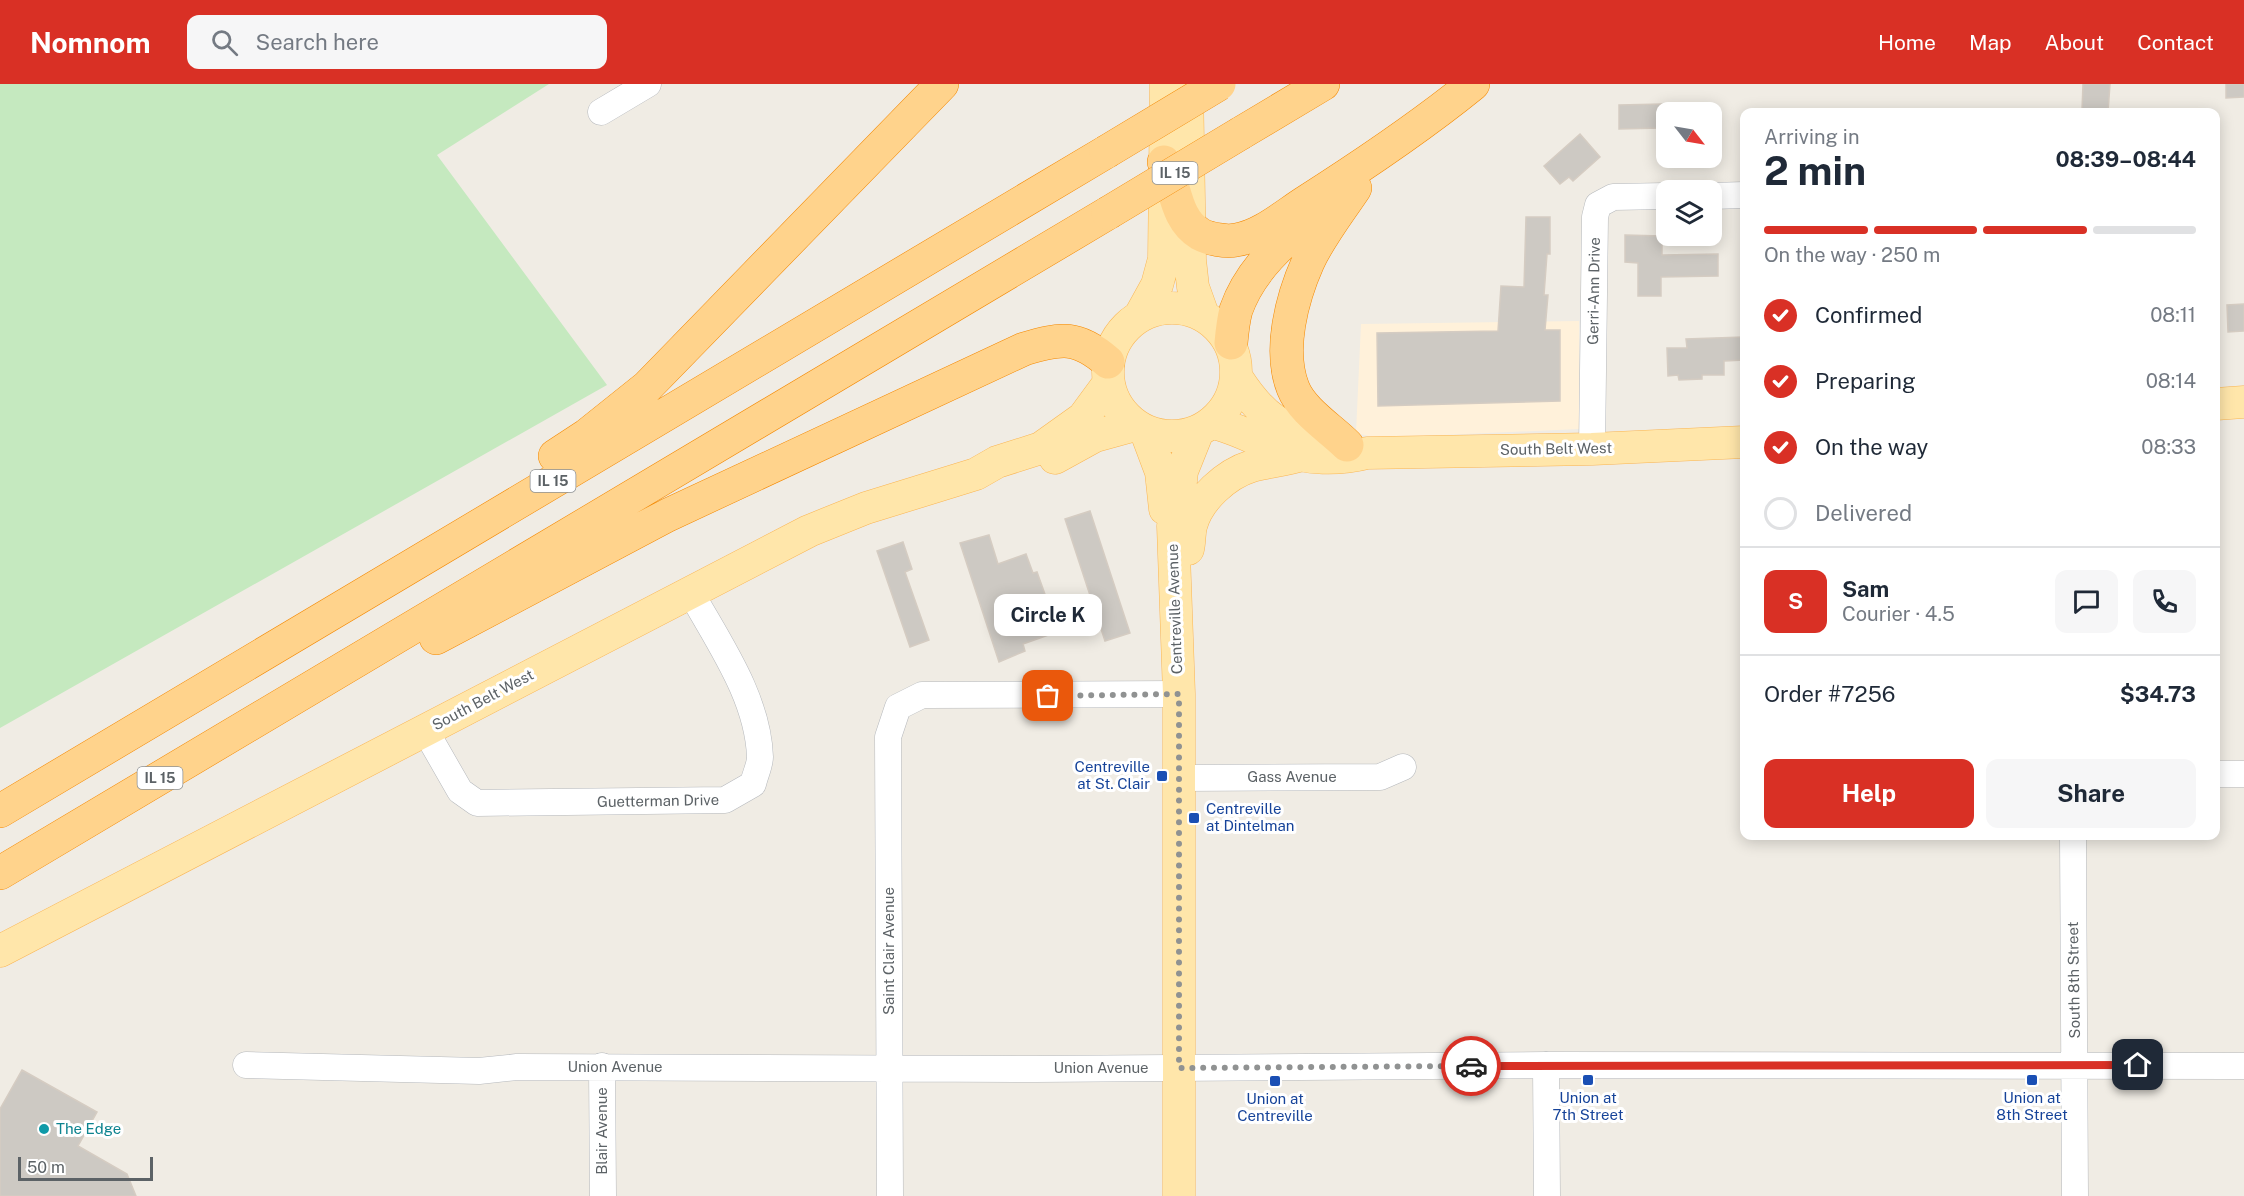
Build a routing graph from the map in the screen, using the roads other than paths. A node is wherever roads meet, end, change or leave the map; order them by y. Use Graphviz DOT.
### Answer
graph roads {
  1 [pos="648,84"];
  2 [pos="942,84"];
  3 [pos="1166,84"];
  4 [pos="1186,84"];
  5 [pos="1219,84"];
  6 [pos="1323,84"];
  7 [pos="1473,84"];
  8 [pos="601,112"];
  9 [pos="1422,125"];
  10 [pos="1164,162"];
  11 [pos="1355,188"];
  12 [pos="1740,195"];
  13 [pos="1656,196"];
  14 [pos="1722,196"];
  15 [pos="1188,223"];
  16 [pos="1142,314"];
  17 [pos="1203,315"];
  18 [pos="1231,343"];
  19 [pos="1108,373"];
  20 [pos="1237,378"];
  21 [pos="2244,402"];
  22 [pos="2220,404"];
  23 [pos="1205,427"];
  24 [pos="1140,429"];
  25 [pos="1740,442"];
  26 [pos="1357,449"];
  27 [pos="1592,449"];
  28 [pos="1302,455"];
  29 [pos="976,474"];
  30 [pos="1173,526"];
  31 [pos="1173,576"];
  32 [pos="690,591"];
  33 [pos="319,621"];
  34 [pos="321,682"];
  35 [pos="1179,694"];
  36 [pos="425,730"];
  37 [pos="1403,767"];
  38 [pos="2220,774"];
  39 [pos="2244,774"];
  40 [pos="1179,778"];
  41 [pos="0,811"];
  42 [pos="2073,840"];
  43 [pos="0,873"];
  44 [pos="0,951"];
  45 [pos="246,1065"];
  46 [pos="1546,1065"];
  47 [pos="2075,1065"];
  48 [pos="602,1066"];
  49 [pos="2244,1066"];
  50 [pos="890,1068"];
  51 [pos="1179,1068"];
  52 [pos="603,1196"];
  53 [pos="890,1196"];
  54 [pos="1179,1196"];
  55 [pos="1547,1196"];
  56 [pos="2075,1196"];
  1 -- 8 [label="street"];
  2 -- 33 [label="highway"];
  3 -- 10 [label="main road"];
  4 -- 15 [label="main road"];
  5 -- 33 [label="highway, IL 15, bridge"];
  6 -- 34 [label="highway, IL 15, bridge"];
  7 -- 9 [label="highway"];
  9 -- 11 [label="highway"];
  9 -- 15 [label="highway"];
  10 -- 15 [label="highway"];
  10 -- 16 [label="main road"];
  11 -- 18 [label="highway"];
  11 -- 26 [label="highway"];
  12 -- 14 [label="street"];
  13 -- 27 [label="street, Gerri-Ann Drive"];
  15 -- 17 [label="main road"];
  16 -- 17 [label="main road"];
  16 -- 19 [label="main road, South Belt West"];
  17 -- 18 [label="main road"];
  18 -- 20 [label="main road, South Belt West"];
  19 -- 24 [label="main road"];
  19 -- 29 [label="main road, South Belt West"];
  19 -- 34 [label="highway"];
  20 -- 23 [label="main road, South Belt West"];
  20 -- 26 [label="main road, South Belt West"];
  21 -- 22 [label="main road"];
  23 -- 24 [label="main road, South Belt West"];
  23 -- 28 [label="main road, South Belt West"];
  23 -- 30 [label="main road, Centreville Avenue"];
  24 -- 29 [label="main road, South Belt West"];
  24 -- 30 [label="main road, Centreville Avenue"];
  25 -- 27 [label="main road, South Belt West"];
  26 -- 27 [label="main road, South Belt West"];
  26 -- 28 [label="main road, South Belt West"];
  28 -- 31 [label="main road"];
  29 -- 32 [label="main road, South Belt West"];
  30 -- 31 [label="main road, Centreville Avenue"];
  31 -- 35 [label="main road, Centreville Avenue"];
  32 -- 36 [label="main road, South Belt West"];
  32 -- 36 [label="street, Guetterman Drive"];
  33 -- 41 [label="highway, IL 15"];
  34 -- 43 [label="highway, IL 15"];
  35 -- 40 [label="main road, Centreville Avenue"];
  35 -- 50 [label="street, Saint Clair Avenue"];
  36 -- 44 [label="main road, South Belt West"];
  37 -- 40 [label="street, Gass Avenue"];
  38 -- 39 [label="street"];
  40 -- 51 [label="main road, Centreville Avenue"];
  42 -- 47 [label="street, South 8th Street"];
  45 -- 48 [label="street, Union Avenue"];
  46 -- 47 [label="street, Union Avenue"];
  46 -- 51 [label="street, Union Avenue"];
  46 -- 55 [label="street"];
  47 -- 49 [label="street, Union Avenue"];
  47 -- 56 [label="street, South 8th Street"];
  48 -- 50 [label="street, Union Avenue"];
  48 -- 52 [label="street, Blair Avenue"];
  50 -- 51 [label="street, Union Avenue"];
  50 -- 53 [label="street, Saint Clair Avenue"];
  51 -- 54 [label="main road, Centreville Avenue"];
}
